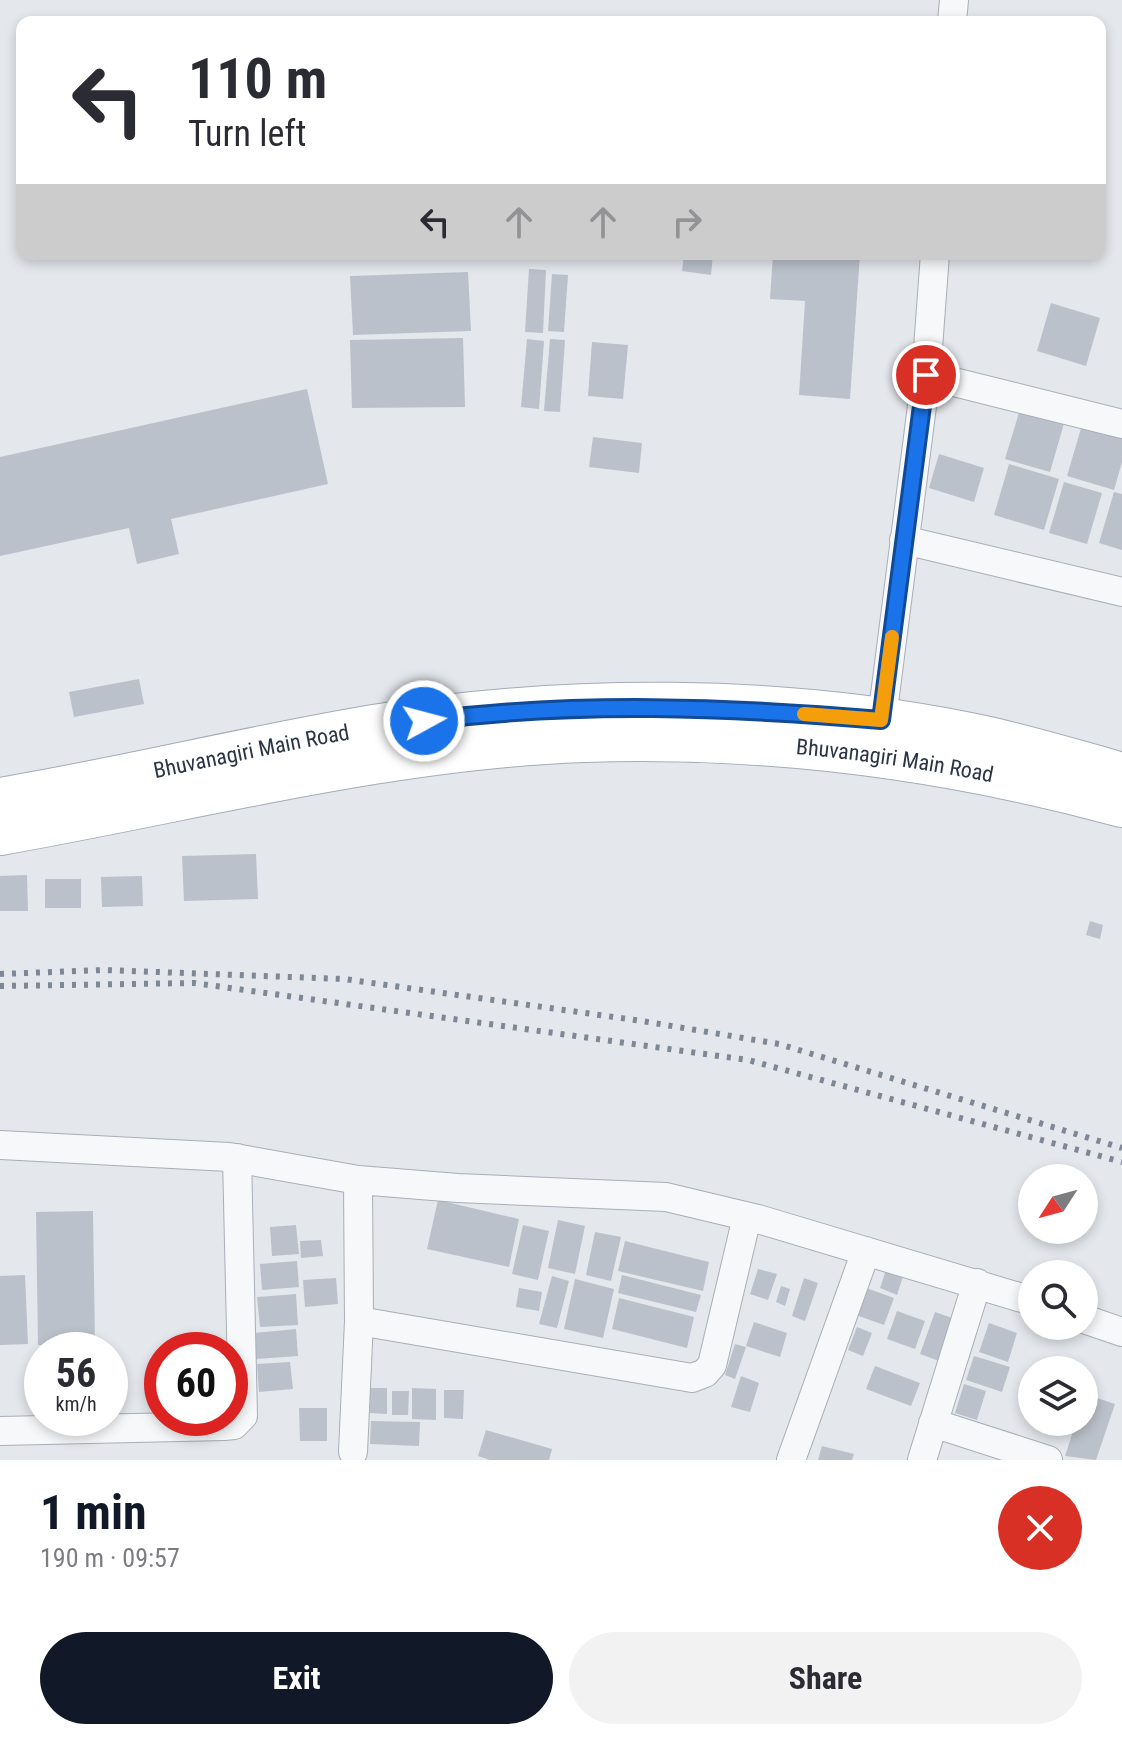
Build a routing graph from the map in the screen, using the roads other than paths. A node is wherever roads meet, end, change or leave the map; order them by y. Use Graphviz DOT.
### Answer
graph roads {
  1 [pos="935,260"];
  2 [pos="926,375"];
  3 [pos="1122,424"];
  4 [pos="904,540"];
  5 [pos="1122,592"];
  6 [pos="879,737"];
  7 [pos="1122,775"];
  8 [pos="0,800"];
  9 [pos="1122,805"];
  10 [pos="0,833"];
  11 [pos="0,1145"];
  12 [pos="237,1158"];
  13 [pos="358,1180"];
  14 [pos="747,1217"];
  15 [pos="866,1251"];
  16 [pos="977,1283"];
  17 [pos="1018,1296"];
  18 [pos="359,1321"];
  19 [pos="1098,1324"];
  20 [pos="1122,1332"];
  21 [pos="933,1423"];
  22 [pos="0,1431"];
  23 [pos="353,1452"];
  24 [pos="791,1460"];
  25 [pos="922,1460"];
  26 [pos="1048,1460"];
  1 -- 2 [label="street"];
  2 -- 3 [label="street"];
  2 -- 4 [label="street"];
  4 -- 5 [label="street"];
  4 -- 6 [label="street"];
  6 -- 7 [label="main road, Bhuvanagiri Main Road"];
  6 -- 8 [label="main road, Bhuvanagiri Main Road"];
  6 -- 9 [label="main road, Bhuvanagiri Main Road"];
  6 -- 10 [label="main road, Bhuvanagiri Main Road"];
  11 -- 12 [label="street"];
  12 -- 13 [label="street"];
  12 -- 22 [label="street"];
  13 -- 14 [label="street"];
  13 -- 18 [label="street"];
  14 -- 15 [label="street"];
  14 -- 18 [label="street"];
  15 -- 16 [label="street"];
  15 -- 24 [label="street"];
  16 -- 17 [label="street"];
  16 -- 21 [label="street"];
  18 -- 23 [label="street"];
  19 -- 20 [label="street"];
  21 -- 25 [label="street"];
  21 -- 26 [label="street"];
}
